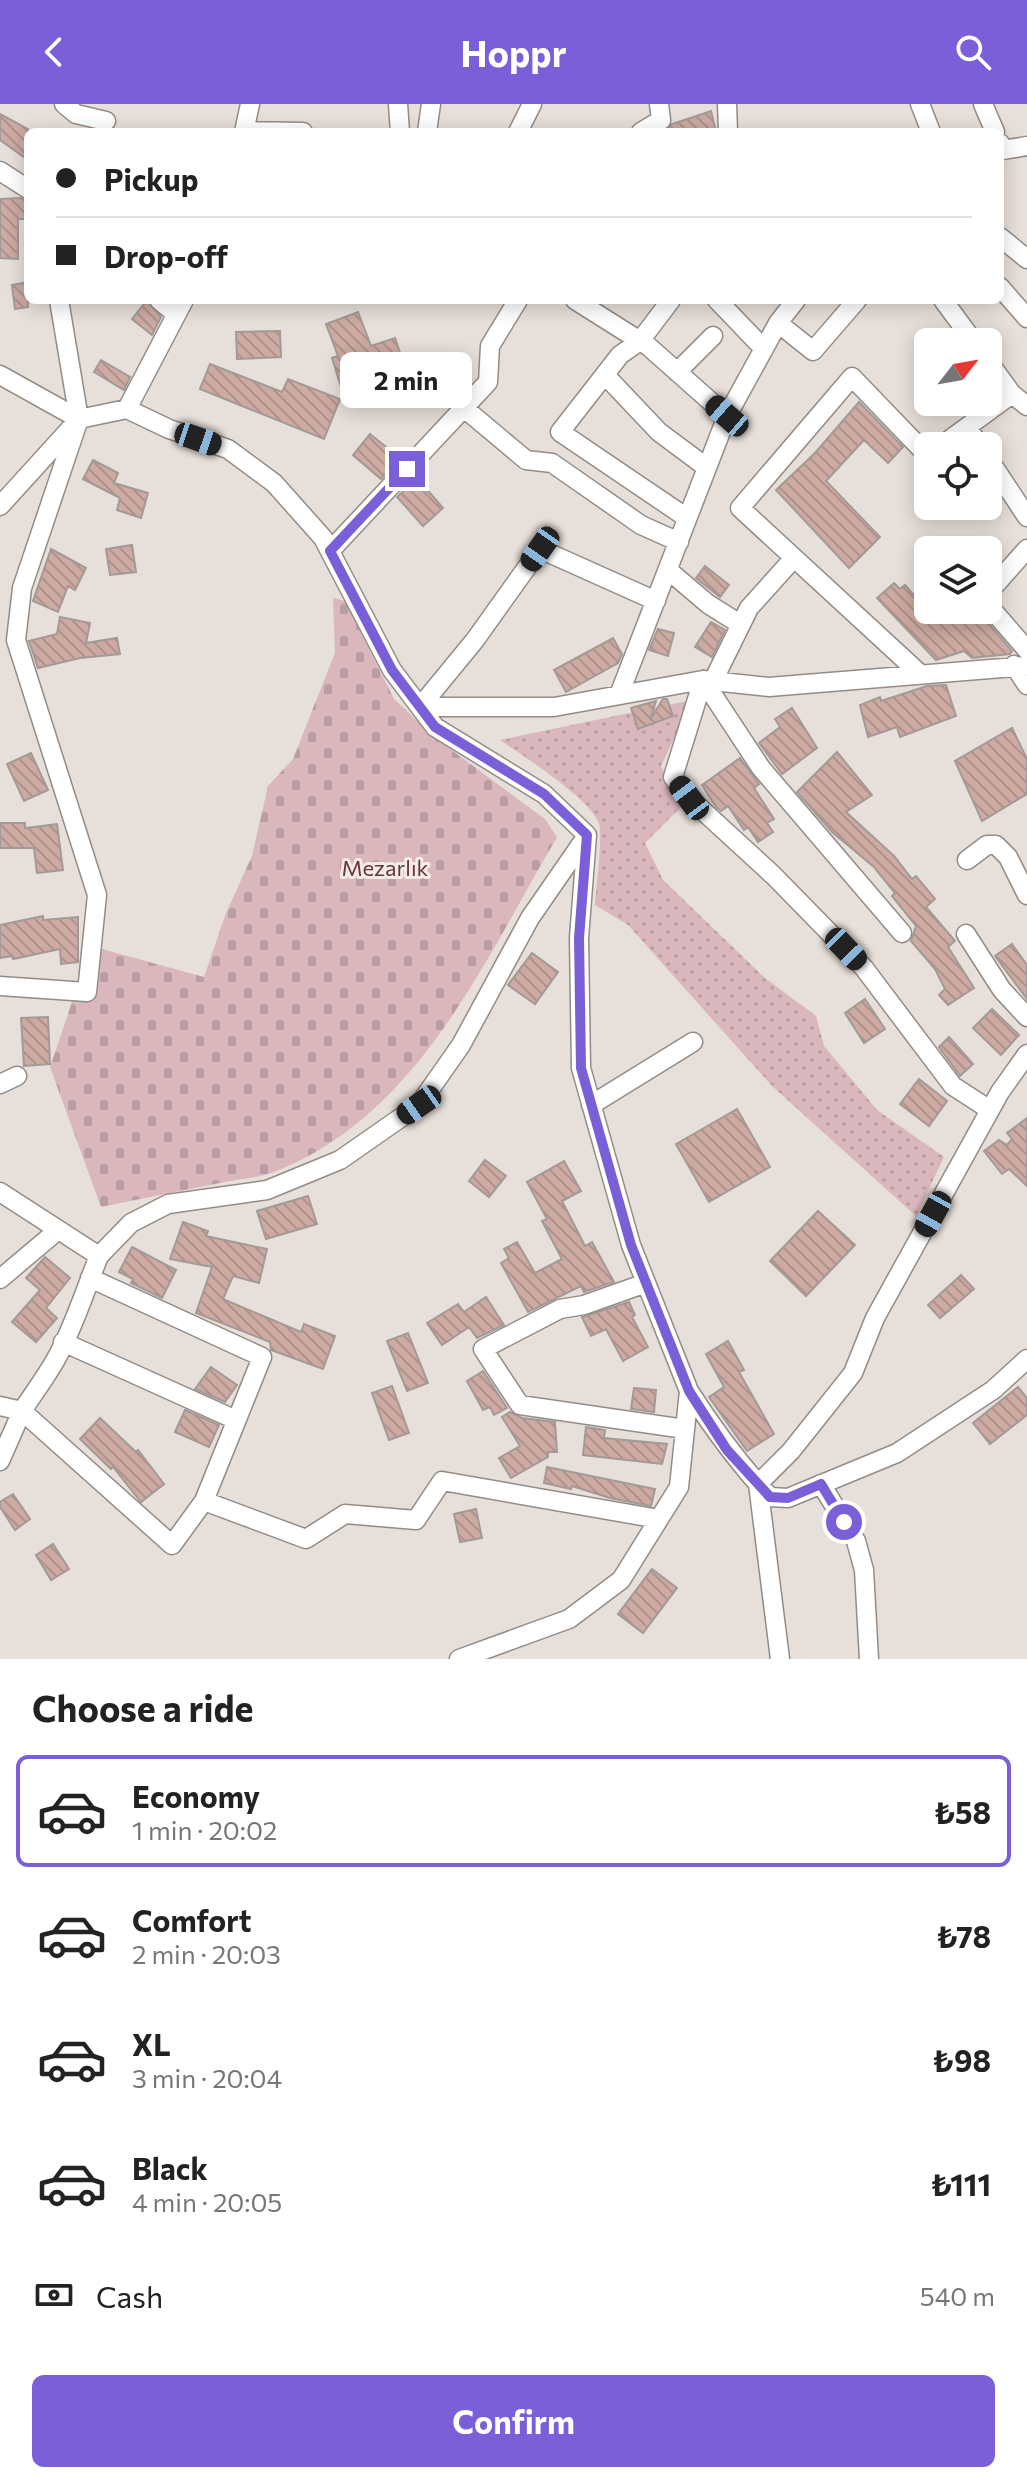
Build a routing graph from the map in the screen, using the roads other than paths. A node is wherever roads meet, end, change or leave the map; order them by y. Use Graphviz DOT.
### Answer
graph roads {
  1 [pos="64,104"];
  2 [pos="250,104"];
  3 [pos="398,104"];
  4 [pos="431,104"];
  5 [pos="532,104"];
  6 [pos="659,104"];
  7 [pos="727,104"];
  8 [pos="920,104"];
  9 [pos="983,104"];
  10 [pos="105,119"];
  11 [pos="245,128"];
  12 [pos="400,128"];
  13 [pos="428,128"];
  14 [pos="520,128"];
  15 [pos="648,128"];
  16 [pos="728,128"];
  17 [pos="929,128"];
  18 [pos="993,128"];
  19 [pos="1027,146"];
  20 [pos="1004,150"];
  21 [pos="0,171"];
  22 [pos="24,186"];
  23 [pos="1004,240"];
  24 [pos="1027,259"];
  25 [pos="1004,292"];
  26 [pos="60,304"];
  27 [pos="516,304"];
  28 [pos="581,304"];
  29 [pos="668,304"];
  30 [pos="721,304"];
  31 [pos="793,304"];
  32 [pos="854,304"];
  33 [pos="946,304"];
  34 [pos="180,307"];
  35 [pos="1027,318"];
  36 [pos="778,323"];
  37 [pos="964,328"];
  38 [pos="713,336"];
  39 [pos="640,341"];
  40 [pos="764,349"];
  41 [pos="677,372"];
  42 [pos="0,375"];
  43 [pos="605,375"];
  44 [pos="1002,380"];
  45 [pos="1012,394"];
  46 [pos="1027,406"];
  47 [pos="464,408"];
  48 [pos="127,409"];
  49 [pos="727,416"];
  50 [pos="79,419"];
  51 [pos="967,427"];
  52 [pos="960,432"];
  53 [pos="970,432"];
  54 [pos="914,441"];
  55 [pos="706,467"];
  56 [pos="1002,479"];
  57 [pos="0,506"];
  58 [pos="1027,517"];
  59 [pos="687,518"];
  60 [pos="679,542"];
  61 [pos="1027,549"];
  62 [pos="330,551"];
  63 [pos="794,558"];
  64 [pos="668,570"];
  65 [pos="1002,577"];
  66 [pos="656,601"];
  67 [pos="1002,621"];
  68 [pos="740,624"];
  69 [pos="1027,650"];
  70 [pos="1021,665"];
  71 [pos="918,672"];
  72 [pos="708,680"];
  73 [pos="1027,685"];
  74 [pos="619,695"];
  75 [pos="420,707"];
  76 [pos="587,835"];
  77 [pos="967,860"];
  78 [pos="1027,895"];
  79 [pos="902,933"];
  80 [pos="966,934"];
  81 [pos="0,986"];
  82 [pos="1027,1017"];
  83 [pos="693,1042"];
  84 [pos="1026,1058"];
  85 [pos="591,1105"];
  86 [pos="990,1110"];
  87 [pos="0,1192"];
  88 [pos="58,1230"];
  89 [pos="99,1256"];
  90 [pos="90,1278"];
  91 [pos="0,1279"];
  92 [pos="646,1283"];
  93 [pos="63,1342"];
  94 [pos="1027,1359"];
  95 [pos="689,1391"];
  96 [pos="0,1406"];
  97 [pos="22,1411"];
  98 [pos="236,1420"];
  99 [pos="685,1429"];
  100 [pos="0,1461"];
  101 [pos="758,1484"];
  102 [pos="821,1484"];
  103 [pos="204,1501"];
  104 [pos="659,1519"];
  105 [pos="459,1659"];
  106 [pos="780,1659"];
  107 [pos="869,1659"];
  1 -- 10 [label="street"];
  2 -- 11 [label="street"];
  3 -- 12 [label="street"];
  4 -- 13 [label="street"];
  5 -- 14 [label="street"];
  6 -- 15 [label="street"];
  7 -- 16 [label="street"];
  8 -- 17 [label="street"];
  9 -- 18 [label="street"];
  19 -- 20 [label="street"];
  21 -- 22 [label="street"];
  23 -- 24 [label="street"];
  25 -- 35 [label="street"];
  26 -- 50 [label="street"];
  27 -- 47 [label="street"];
  28 -- 39 [label="street"];
  29 -- 39 [label="street"];
  30 -- 40 [label="street"];
  31 -- 36 [label="street"];
  32 -- 36 [label="street"];
  33 -- 37 [label="street"];
  34 -- 48 [label="street"];
  36 -- 40 [label="street"];
  38 -- 41 [label="street"];
  39 -- 41 [label="street"];
  39 -- 43 [label="street"];
  40 -- 49 [label="street"];
  41 -- 49 [label="street"];
  42 -- 50 [label="street"];
  43 -- 55 [label="street"];
  43 -- 59 [label="street"];
  44 -- 45 [label="street"];
  45 -- 46 [label="street"];
  45 -- 51 [label="street"];
  47 -- 60 [label="street"];
  47 -- 62 [label="street"];
  48 -- 50 [label="street"];
  48 -- 62 [label="street"];
  49 -- 55 [label="street"];
  50 -- 57 [label="street"];
  50 -- 81 [label="street"];
  51 -- 52 [label="street"];
  51 -- 53 [label="street"];
  54 -- 63 [label="street"];
  55 -- 59 [label="street"];
  56 -- 58 [label="street"];
  59 -- 60 [label="street"];
  60 -- 64 [label="street"];
  61 -- 65 [label="street"];
  62 -- 75 [label="street"];
  63 -- 68 [label="street"];
  63 -- 71 [label="street"];
  64 -- 66 [label="street"];
  64 -- 68 [label="street"];
  66 -- 74 [label="street"];
  66 -- 75 [label="street"];
  67 -- 69 [label="street"];
  68 -- 72 [label="street"];
  70 -- 71 [label="street"];
  70 -- 73 [label="street"];
  71 -- 72 [label="street"];
  72 -- 74 [label="street"];
  72 -- 79 [label="street"];
  72 -- 86 [label="street"];
  74 -- 75 [label="street"];
  75 -- 76 [label="street"];
  76 -- 85 [label="street"];
  76 -- 89 [label="street"];
  77 -- 78 [label="street"];
  80 -- 82 [label="street"];
  83 -- 85 [label="street"];
  84 -- 86 [label="street"];
  85 -- 92 [label="street"];
  86 -- 101 [label="street"];
  87 -- 88 [label="street"];
  88 -- 89 [label="street"];
  88 -- 91 [label="street"];
  89 -- 90 [label="street"];
  90 -- 93 [label="street"];
  90 -- 98 [label="street"];
  92 -- 95 [label="street"];
  92 -- 99 [label="street"];
  93 -- 97 [label="street"];
  93 -- 98 [label="street"];
  94 -- 102 [label="street"];
  95 -- 99 [label="street"];
  95 -- 101 [label="street"];
  96 -- 97 [label="street"];
  97 -- 100 [label="street"];
  97 -- 103 [label="street"];
  98 -- 103 [label="street"];
  99 -- 104 [label="street"];
  101 -- 102 [label="street"];
  101 -- 106 [label="street"];
  102 -- 107 [label="street"];
  103 -- 104 [label="street"];
  104 -- 105 [label="street"];
}
